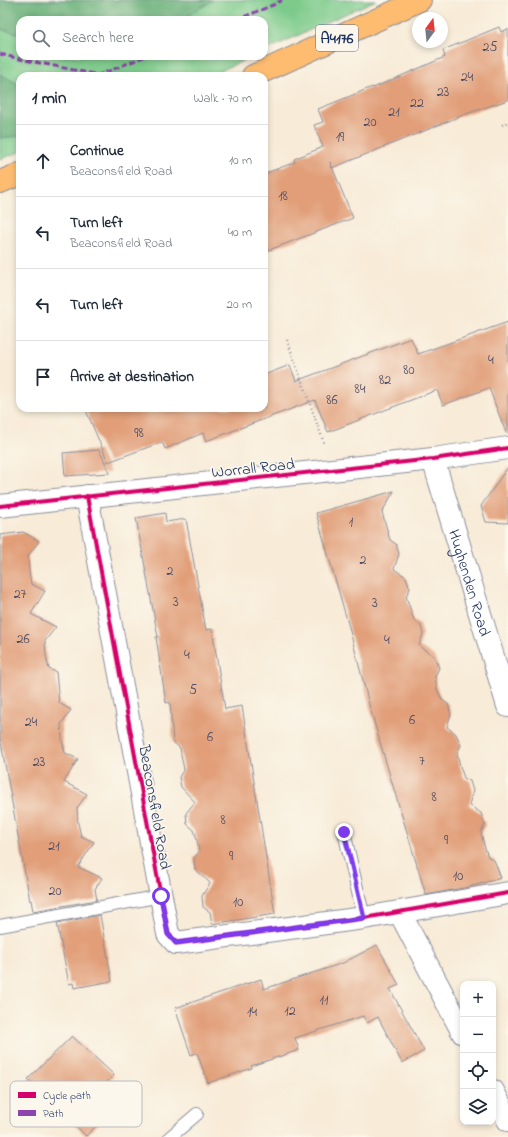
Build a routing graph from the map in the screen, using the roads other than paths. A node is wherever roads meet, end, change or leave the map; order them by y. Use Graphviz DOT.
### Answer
graph roads {
  1 [pos="420,0"];
  2 [pos="262,72"];
  3 [pos="16,176"];
  4 [pos="0,182"];
  5 [pos="508,448"];
  6 [pos="433,459"];
  7 [pos="87,496"];
  8 [pos="0,506"];
  9 [pos="508,706"];
  10 [pos="344,832"];
  11 [pos="508,894"];
  12 [pos="161,896"];
  13 [pos="400,913"];
  14 [pos="364,918"];
  15 [pos="0,926"];
  16 [pos="460,1028"];
  17 [pos="496,1097"];
  18 [pos="197,1114"];
  19 [pos="508,1120"];
  20 [pos="170,1137"];
  1 -- 2 [label="main road, A4176"];
  3 -- 4 [label="main road"];
  5 -- 6 [label="street, Worrall Road"];
  6 -- 7 [label="street, Worrall Road"];
  6 -- 9 [label="street, Hughenden Road"];
  7 -- 8 [label="street, Worrall Road"];
  7 -- 12 [label="street, Beaconsfield Road"];
  10 -- 14 [label="lane"];
  11 -- 13 [label="street, Beaconsfield Road"];
  12 -- 14 [label="street, Beaconsfield Road"];
  12 -- 15 [label="lane"];
  13 -- 14 [label="street, Beaconsfield Road"];
  13 -- 16 [label="street"];
  17 -- 19 [label="street"];
  18 -- 20 [label="lane"];
}
